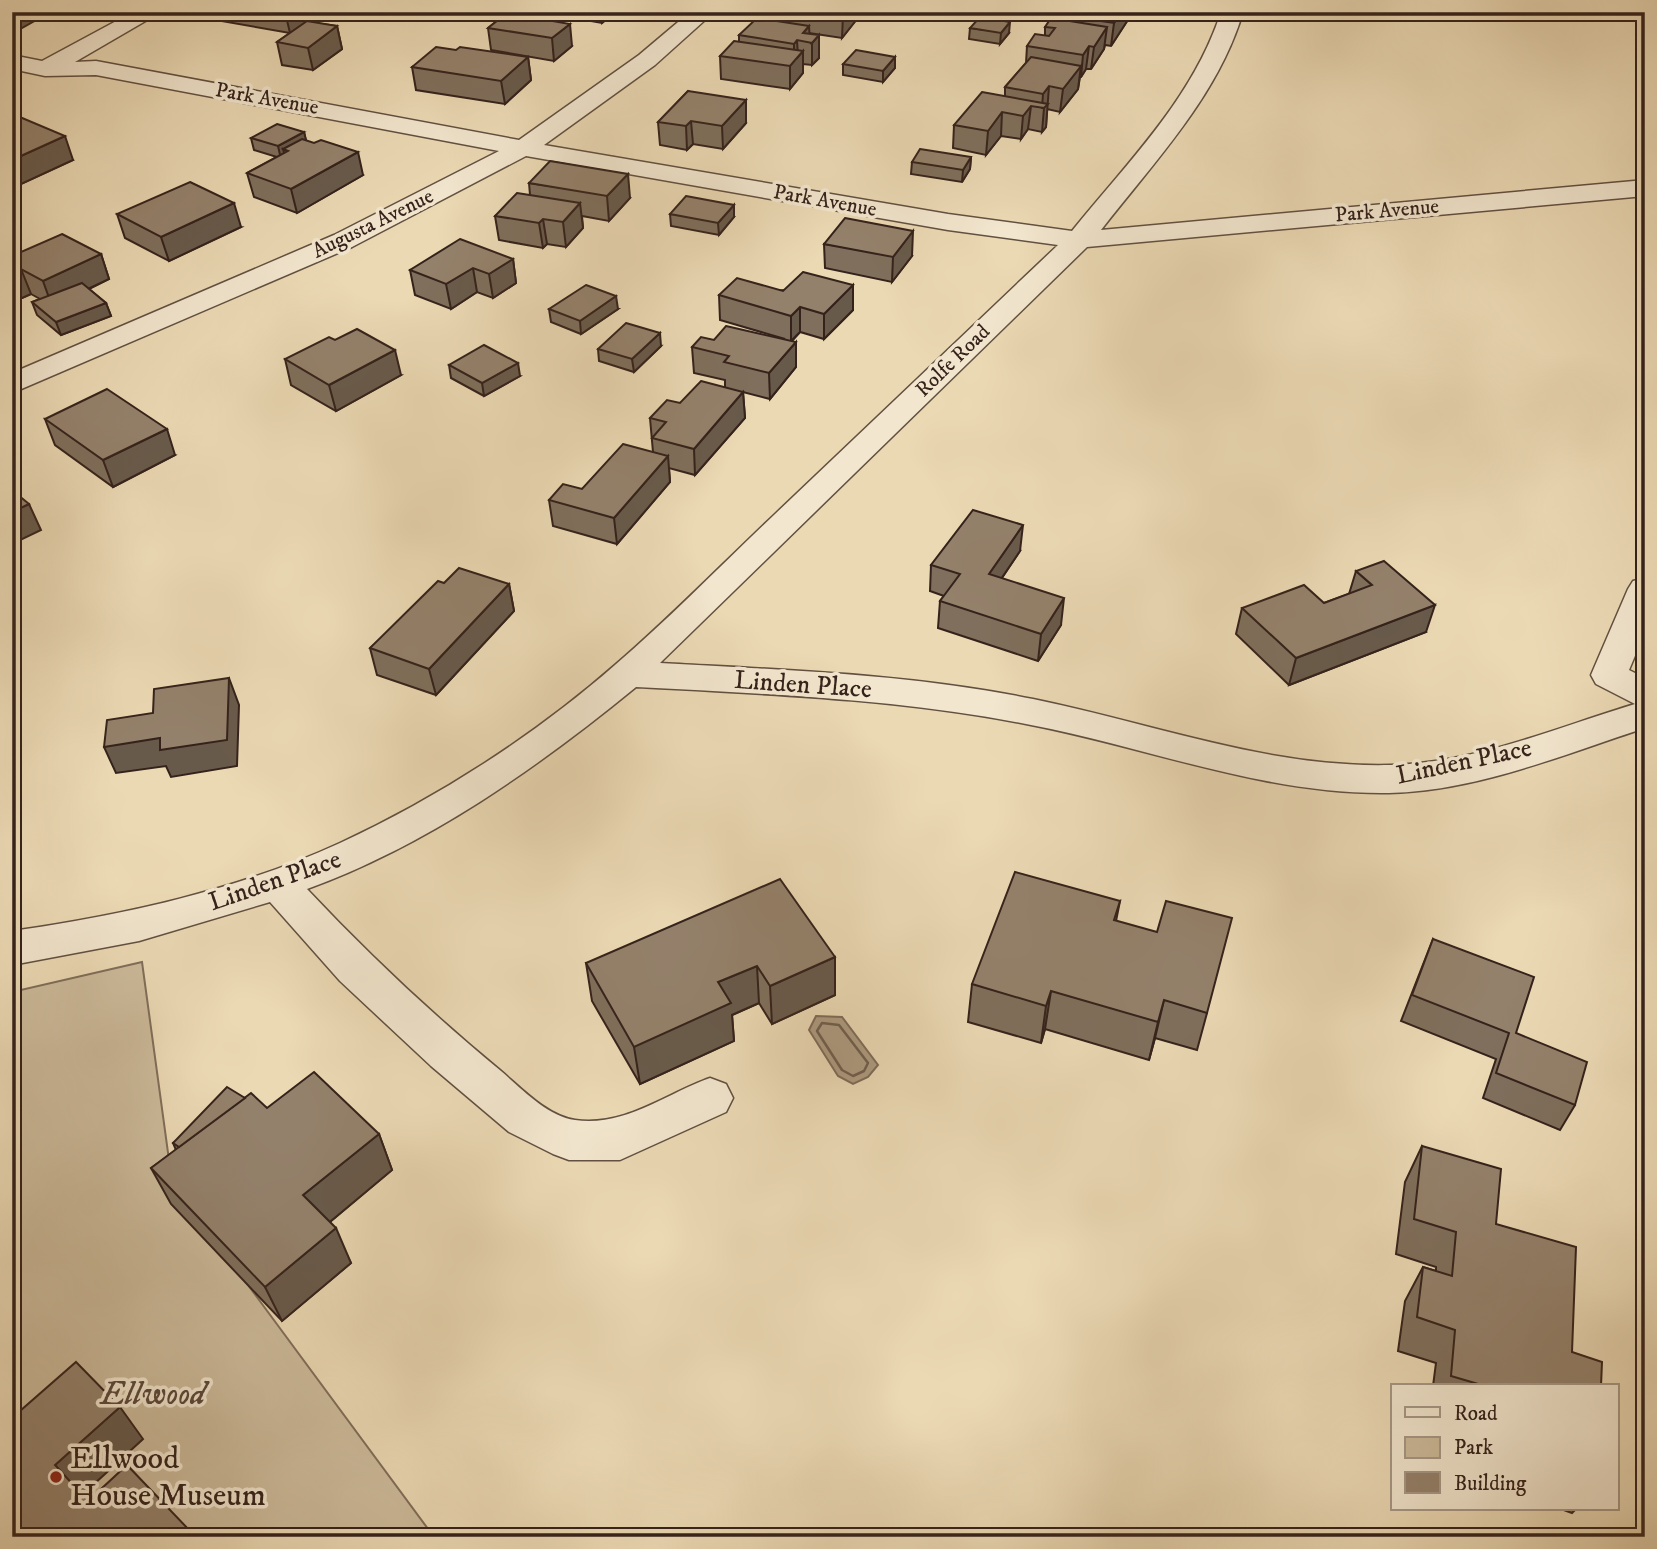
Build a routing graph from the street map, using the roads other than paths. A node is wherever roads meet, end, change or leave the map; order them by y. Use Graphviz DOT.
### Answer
graph roads {
  1 [pos="150,12"];
  2 [pos="703,12"];
  3 [pos="1232,12"];
  4 [pos="12,62"];
  5 [pos="45,69"];
  6 [pos="12,80"];
  7 [pos="526,147"];
  8 [pos="1645,188"];
  9 [pos="1079,240"];
  10 [pos="12,384"];
  11 [pos="1645,589"];
  12 [pos="628,674"];
  13 [pos="1645,694"];
  14 [pos="1645,714"];
  15 [pos="277,883"];
  16 [pos="12,948"];
  17 [pos="710,1098"];
  1 -- 5 [label="street"];
  2 -- 7 [label="street, Augusta Avenue"];
  3 -- 9 [label="street, Rolfe Road"];
  4 -- 5 [label="street, Park Avenue"];
  5 -- 6 [label="street"];
  5 -- 7 [label="street, Park Avenue"];
  7 -- 9 [label="street, Park Avenue"];
  7 -- 10 [label="street, Augusta Avenue"];
  8 -- 9 [label="street, Park Avenue"];
  9 -- 12 [label="street, Rolfe Road"];
  11 -- 13 [label="street"];
  12 -- 14 [label="street, Linden Place"];
  12 -- 15 [label="street, Linden Place"];
  15 -- 16 [label="street, Linden Place"];
  15 -- 17 [label="street"];
}
